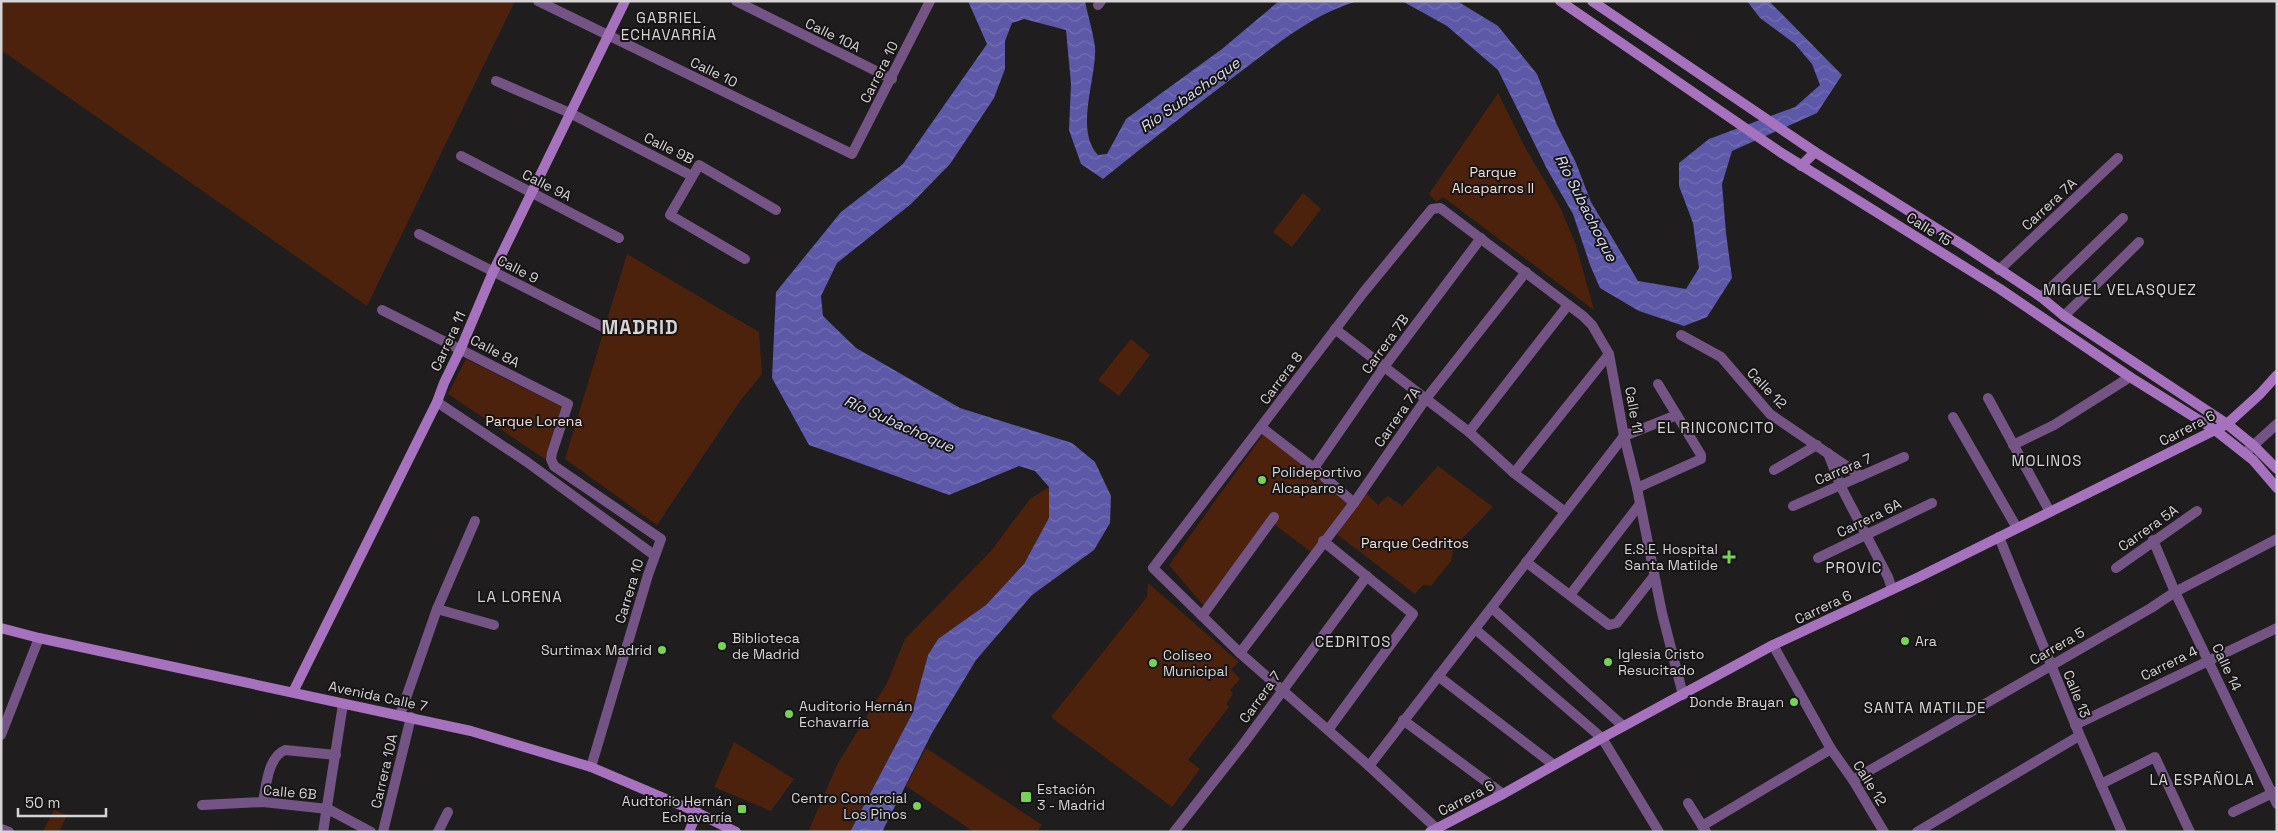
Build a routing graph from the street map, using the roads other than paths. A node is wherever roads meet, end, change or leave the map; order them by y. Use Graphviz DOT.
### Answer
graph roads {
  1 [pos="538,1"];
  2 [pos="625,1"];
  3 [pos="736,1"];
  4 [pos="930,1"];
  5 [pos="1560,1"];
  6 [pos="1592,1"];
  7 [pos="1624,23"];
  8 [pos="608,36"];
  9 [pos="1612,37"];
  10 [pos="892,79"];
  11 [pos="496,81"];
  12 [pos="570,113"];
  13 [pos="1815,152"];
  14 [pos="852,154"];
  15 [pos="461,156"];
  16 [pos="2118,158"];
  17 [pos="1801,166"];
  18 [pos="692,176"];
  19 [pos="532,193"];
  20 [pos="1435,208"];
  21 [pos="776,210"];
  22 [pos="2123,218"];
  23 [pos="419,234"];
  24 [pos="620,238"];
  25 [pos="1481,238"];
  26 [pos="2139,242"];
  27 [pos="745,259"];
  28 [pos="1999,270"];
  29 [pos="493,272"];
  30 [pos="1526,272"];
  31 [pos="2041,297"];
  32 [pos="1568,305"];
  33 [pos="382,310"];
  34 [pos="2064,316"];
  35 [pos="605,328"];
  36 [pos="1334,329"];
  37 [pos="1681,335"];
  38 [pos="461,348"];
  39 [pos="1609,354"];
  40 [pos="1384,367"];
  41 [pos="2277,375"];
  42 [pos="2130,377"];
  43 [pos="1658,384"];
  44 [pos="1988,398"];
  45 [pos="1425,400"];
  46 [pos="437,402"];
  47 [pos="1678,415"];
  48 [pos="1953,417"];
  49 [pos="2227,424"];
  50 [pos="2277,424"];
  51 [pos="1261,427"];
  52 [pos="2215,430"];
  53 [pos="1469,432"];
  54 [pos="1624,436"];
  55 [pos="1818,445"];
  56 [pos="2014,445"];
  57 [pos="2254,446"];
  58 [pos="1828,453"];
  59 [pos="2245,453"];
  60 [pos="1904,457"];
  61 [pos="1314,468"];
  62 [pos="2277,469"];
  63 [pos="1774,470"];
  64 [pos="1514,473"];
  65 [pos="1862,476"];
  66 [pos="1840,485"];
  67 [pos="1637,488"];
  68 [pos="2277,488"];
  69 [pos="1354,503"];
  70 [pos="1932,503"];
  71 [pos="1640,504"];
  72 [pos="1792,506"];
  73 [pos="1566,512"];
  74 [pos="2050,512"];
  75 [pos="2197,512"];
  76 [pos="1274,518"];
  77 [pos="475,521"];
  78 [pos="2017,528"];
  79 [pos="1867,535"];
  80 [pos="1999,537"];
  81 [pos="661,539"];
  82 [pos="2277,539"];
  83 [pos="2153,540"];
  84 [pos="1323,541"];
  85 [pos="654,555"];
  86 [pos="1818,558"];
  87 [pos="1526,562"];
  88 [pos="2116,568"];
  89 [pos="1367,576"];
  90 [pos="1654,576"];
  91 [pos="1892,590"];
  92 [pos="2176,592"];
  93 [pos="1570,595"];
  94 [pos="1492,608"];
  95 [pos="437,610"];
  96 [pos="1202,616"];
  97 [pos="494,625"];
  98 [pos="1,628"];
  99 [pos="2277,628"];
  100 [pos="1475,630"];
  101 [pos="39,638"];
  102 [pos="1773,646"];
  103 [pos="1240,653"];
  104 [pos="2208,660"];
  105 [pos="2051,665"];
  106 [pos="1438,676"];
  107 [pos="1283,688"];
  108 [pos="293,692"];
  109 [pos="1684,695"];
  110 [pos="343,704"];
  111 [pos="400,715"];
  112 [pos="411,717"];
  113 [pos="1403,720"];
  114 [pos="2075,725"];
  115 [pos="1623,726"];
  116 [pos="1328,730"];
  117 [pos="1,735"];
  118 [pos="2080,736"];
  119 [pos="1602,738"];
  120 [pos="1831,749"];
  121 [pos="336,755"];
  122 [pos="1554,765"];
  123 [pos="1370,766"];
  124 [pos="591,767"];
  125 [pos="1853,780"];
  126 [pos="2101,784"];
  127 [pos="2274,793"];
  128 [pos="1503,794"];
  129 [pos="263,802"];
  130 [pos="1688,803"];
  131 [pos="2277,804"];
  132 [pos="202,805"];
  133 [pos="328,809"];
  134 [pos="448,812"];
  135 [pos="697,812"];
  136 [pos="2233,812"];
  137 [pos="1,829"];
  138 [pos="1704,829"];
  139 [pos="1433,830"];
  140 [pos="8,832"];
  141 [pos="323,832"];
  142 [pos="371,832"];
  143 [pos="383,832"];
  144 [pos="438,832"];
  145 [pos="689,832"];
  146 [pos="736,832"];
  147 [pos="1174,832"];
  148 [pos="1659,832"];
  149 [pos="1884,832"];
  150 [pos="1918,832"];
  151 [pos="2122,832"];
  152 [pos="2190,832"];
  1 -- 8 [label="street, Calle 10"];
  2 -- 8 [label="street, Carrera 11"];
  3 -- 10 [label="street, Calle 10A"];
  4 -- 10 [label="street, Carrera 10"];
  5 -- 9 [label="street, Calle 15"];
  6 -- 7 [label="street, Calle 15"];
  7 -- 9 [label="street"];
  7 -- 13 [label="street, Calle 15"];
  8 -- 12 [label="street, Carrera 11"];
  8 -- 14 [label="street, Calle 10"];
  9 -- 17 [label="street, Calle 15"];
  10 -- 14 [label="street, Carrera 10"];
  11 -- 12 [label="street, Calle 9B"];
  12 -- 18 [label="street, Calle 9B"];
  12 -- 19 [label="street, Carrera 11"];
  13 -- 17 [label="street"];
  13 -- 28 [label="street, Calle 15"];
  15 -- 19 [label="street, Calle 9A"];
  16 -- 28 [label="street, Carrera 7A"];
  17 -- 42 [label="street, Calle 15"];
  18 -- 21 [label="street, Calle 9B"];
  18 -- 27 [label="street"];
  19 -- 24 [label="street, Calle 9A"];
  19 -- 29 [label="street, Carrera 11"];
  20 -- 25 [label="street, Calle 11"];
  20 -- 36 [label="street, Carrera 8"];
  22 -- 31 [label="street"];
  23 -- 29 [label="street, Calle 9"];
  25 -- 30 [label="street, Calle 11"];
  25 -- 40 [label="street, Carrera 7B"];
  26 -- 34 [label="street"];
  28 -- 31 [label="street, Calle 15"];
  29 -- 35 [label="street, Calle 9"];
  29 -- 38 [label="street, Carrera 11"];
  30 -- 32 [label="street, Calle 11"];
  30 -- 45 [label="street, Carrera 7A"];
  31 -- 34 [label="street, Calle 15"];
  32 -- 39 [label="street, Calle 11"];
  32 -- 53 [label="street"];
  33 -- 38 [label="street, Calle 8A"];
  34 -- 49 [label="street, Calle 15"];
  36 -- 40 [label="street"];
  36 -- 51 [label="street, Carrera 8"];
  37 -- 55 [label="street, Calle 12"];
  38 -- 46 [label="street, Carrera 11"];
  38 -- 81 [label="street, Calle 8A"];
  39 -- 54 [label="street, Calle 11"];
  39 -- 64 [label="street"];
  40 -- 45 [label="street"];
  40 -- 61 [label="street, Carrera 7B"];
  41 -- 49 [label="street, Carrera 6"];
  42 -- 52 [label="street, Calle 15"];
  42 -- 56 [label="street"];
  43 -- 47 [label="street"];
  44 -- 56 [label="street"];
  45 -- 53 [label="street"];
  45 -- 69 [label="street, Carrera 7A"];
  46 -- 85 [label="street"];
  46 -- 108 [label="street, Carrera 11"];
  47 -- 54 [label="street"];
  47 -- 67 [label="street"];
  48 -- 78 [label="street"];
  49 -- 52 [label="street, Carrera 6"];
  49 -- 57 [label="street, Calle 15"];
  50 -- 57 [label="street"];
  51 -- 61 [label="street"];
  51 -- 96 [label="street, Carrera 8"];
  52 -- 59 [label="street, Calle 15"];
  52 -- 74 [label="street, Carrera 6"];
  53 -- 64 [label="street"];
  54 -- 67 [label="street, Calle 11"];
  54 -- 73 [label="street"];
  55 -- 58 [label="street, Calle 12"];
  55 -- 63 [label="street"];
  56 -- 74 [label="street"];
  57 -- 59 [label="street"];
  57 -- 62 [label="street, Calle 15"];
  58 -- 65 [label="street, Calle 12"];
  58 -- 66 [label="street"];
  59 -- 68 [label="street, Calle 15"];
  60 -- 65 [label="street, Carrera 7"];
  61 -- 69 [label="street"];
  64 -- 73 [label="street"];
  65 -- 66 [label="street, Carrera 7"];
  66 -- 72 [label="street, Carrera 7"];
  66 -- 79 [label="street"];
  67 -- 71 [label="street, Calle 11"];
  69 -- 84 [label="street, Carrera 7A"];
  70 -- 79 [label="street, Carrera 6A"];
  71 -- 90 [label="street, Calle 11"];
  71 -- 93 [label="street"];
  73 -- 87 [label="street"];
  74 -- 78 [label="street, Carrera 6"];
  75 -- 83 [label="street, Carrera 5A"];
  76 -- 96 [label="street"];
  77 -- 95 [label="street"];
  78 -- 80 [label="street, Carrera 6"];
  79 -- 86 [label="street, Carrera 6A"];
  79 -- 91 [label="street"];
  80 -- 91 [label="street, Carrera 6"];
  80 -- 105 [label="street, Calle 13"];
  81 -- 85 [label="street, Carrera 10"];
  82 -- 92 [label="street, Carrera 5"];
  83 -- 88 [label="street, Carrera 5A"];
  83 -- 92 [label="street, Calle 14"];
  84 -- 89 [label="street"];
  84 -- 103 [label="street, Carrera 7A"];
  85 -- 124 [label="street, Carrera 10"];
  87 -- 93 [label="street"];
  87 -- 94 [label="street"];
  89 -- 107 [label="street, Carrera 7"];
  89 -- 116 [label="street"];
  90 -- 93 [label="street"];
  90 -- 109 [label="street, Calle 11"];
  91 -- 102 [label="street, Carrera 6"];
  92 -- 104 [label="street, Calle 14"];
  92 -- 105 [label="street, Carrera 5"];
  94 -- 100 [label="street"];
  94 -- 115 [label="street"];
  95 -- 97 [label="street"];
  95 -- 111 [label="street"];
  96 -- 103 [label="street"];
  98 -- 101 [label="street, Avenida Calle 7"];
  99 -- 104 [label="street, Carrera 4"];
  100 -- 106 [label="street"];
  100 -- 119 [label="street"];
  101 -- 108 [label="street, Avenida Calle 7"];
  101 -- 117 [label="street"];
  102 -- 109 [label="street, Carrera 6"];
  102 -- 120 [label="street, Calle 12"];
  103 -- 107 [label="street"];
  104 -- 114 [label="street, Carrera 4"];
  104 -- 127 [label="street, Calle 14"];
  105 -- 114 [label="street, Calle 13"];
  105 -- 125 [label="street, Carrera 5"];
  106 -- 113 [label="street"];
  106 -- 122 [label="street"];
  107 -- 116 [label="street"];
  107 -- 147 [label="street, Carrera 7"];
  108 -- 110 [label="street, Avenida Calle 7"];
  109 -- 115 [label="street, Carrera 6"];
  110 -- 111 [label="street, Avenida Calle 7"];
  110 -- 121 [label="street"];
  111 -- 112 [label="street, Avenida Calle 7"];
  112 -- 124 [label="street, Avenida Calle 7"];
  112 -- 143 [label="street, Carrera 10A"];
  113 -- 123 [label="street"];
  113 -- 128 [label="street"];
  114 -- 118 [label="street, Calle 13"];
  115 -- 119 [label="street, Carrera 6"];
  116 -- 123 [label="street"];
  118 -- 126 [label="street, Calle 13"];
  118 -- 150 [label="street"];
  119 -- 122 [label="street, Carrera 6"];
  119 -- 148 [label="street"];
  120 -- 125 [label="street, Calle 12"];
  120 -- 138 [label="street"];
  121 -- 129 [label="street"];
  121 -- 133 [label="street"];
  122 -- 128 [label="street, Carrera 6"];
  123 -- 139 [label="street"];
  124 -- 135 [label="street, Avenida Calle 7"];
  125 -- 149 [label="street, Calle 12"];
  126 -- 151 [label="street, Calle 13"];
  126 -- 152 [label="street"];
  127 -- 131 [label="street, Calle 14"];
  127 -- 136 [label="street"];
  128 -- 139 [label="street, Carrera 6"];
  129 -- 132 [label="street, Calle 6B"];
  129 -- 133 [label="street, Calle 6B"];
  130 -- 138 [label="street"];
  133 -- 141 [label="street"];
  133 -- 142 [label="street, Calle 6B"];
  134 -- 144 [label="street"];
  135 -- 145 [label="street"];
  135 -- 146 [label="street, Avenida Calle 7"];
  137 -- 140 [label="street"];
}
